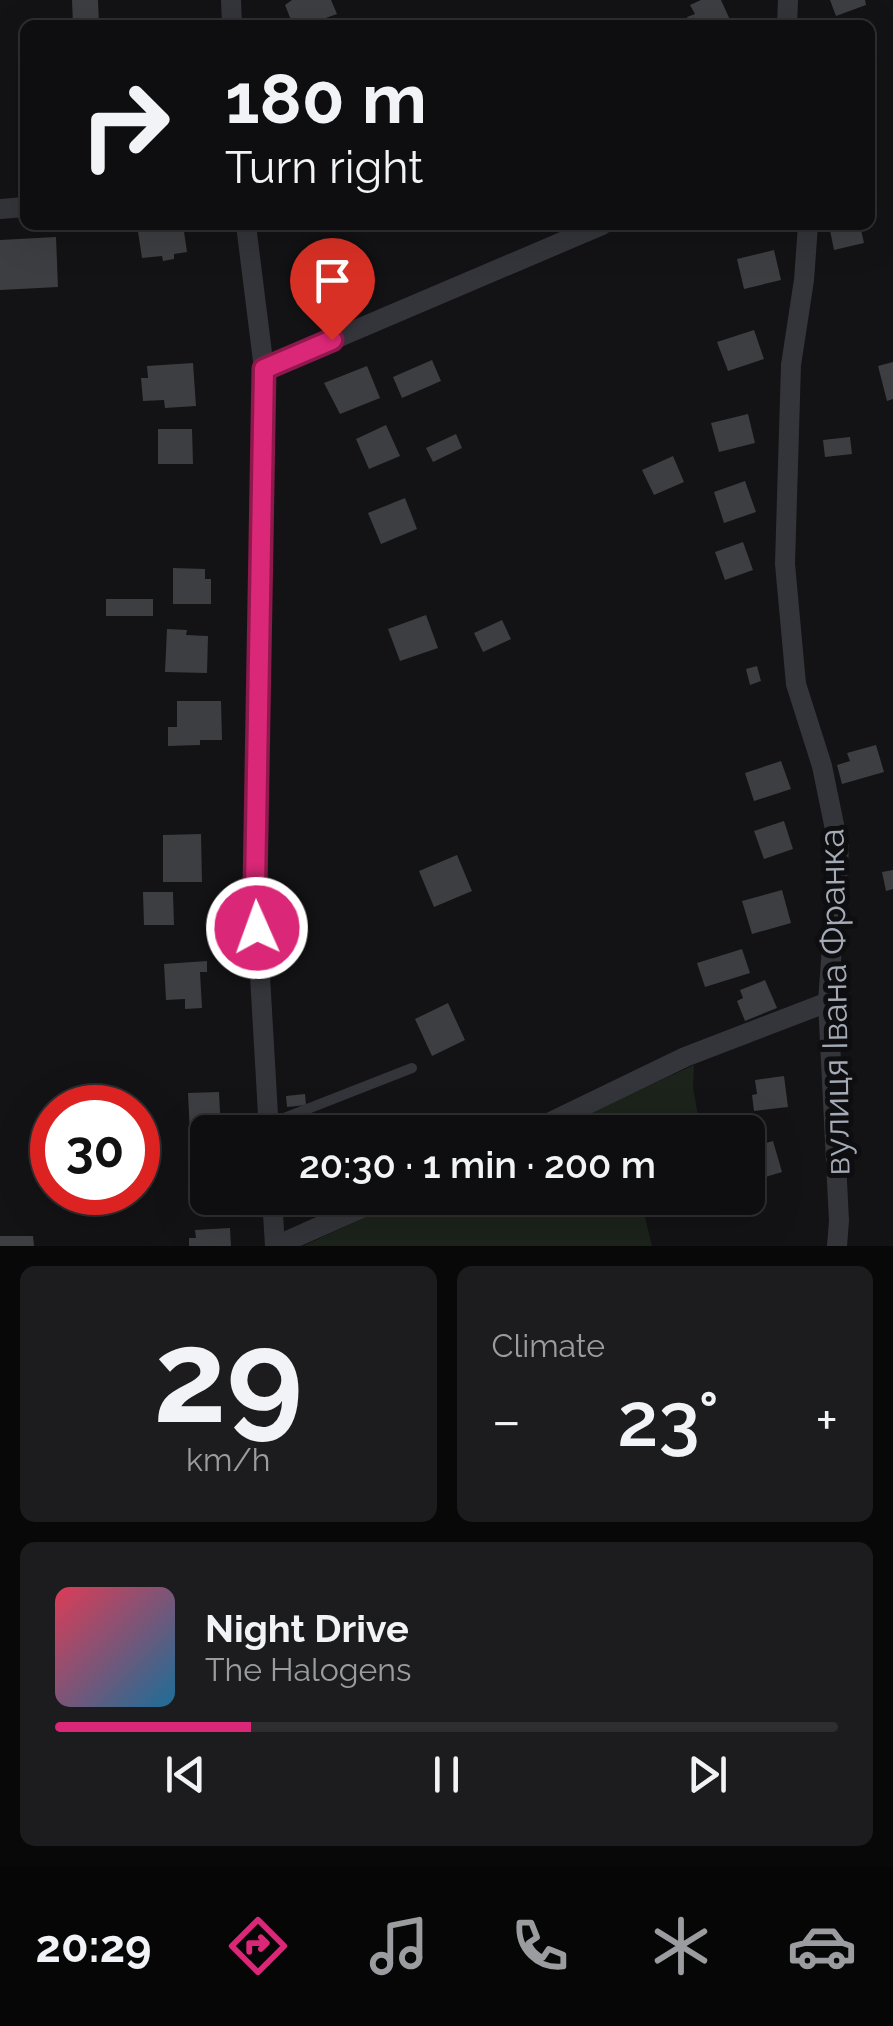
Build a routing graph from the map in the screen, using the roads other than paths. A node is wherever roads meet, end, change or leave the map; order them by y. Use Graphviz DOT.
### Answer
graph roads {
  1 [pos="247,230"];
  2 [pos="590,230"];
  3 [pos="808,230"];
  4 [pos="264,369"];
  5 [pos="828,1002"];
  6 [pos="412,1068"];
  7 [pos="267,1115"];
  8 [pos="299,1115"];
  9 [pos="565,1115"];
  10 [pos="273,1215"];
  11 [pos="345,1215"];
  12 [pos="275,1246"];
  13 [pos="837,1246"];
  1 -- 4 [label="street"];
  2 -- 4 [label="street"];
  3 -- 5 [label="street, вулиця Івана Франка"];
  4 -- 7 [label="street"];
  5 -- 9 [label="street"];
  5 -- 13 [label="street, вулиця Івана Франка"];
  6 -- 8 [label="lane"];
  10 -- 12 [label="street"];
  11 -- 12 [label="street"];
}
